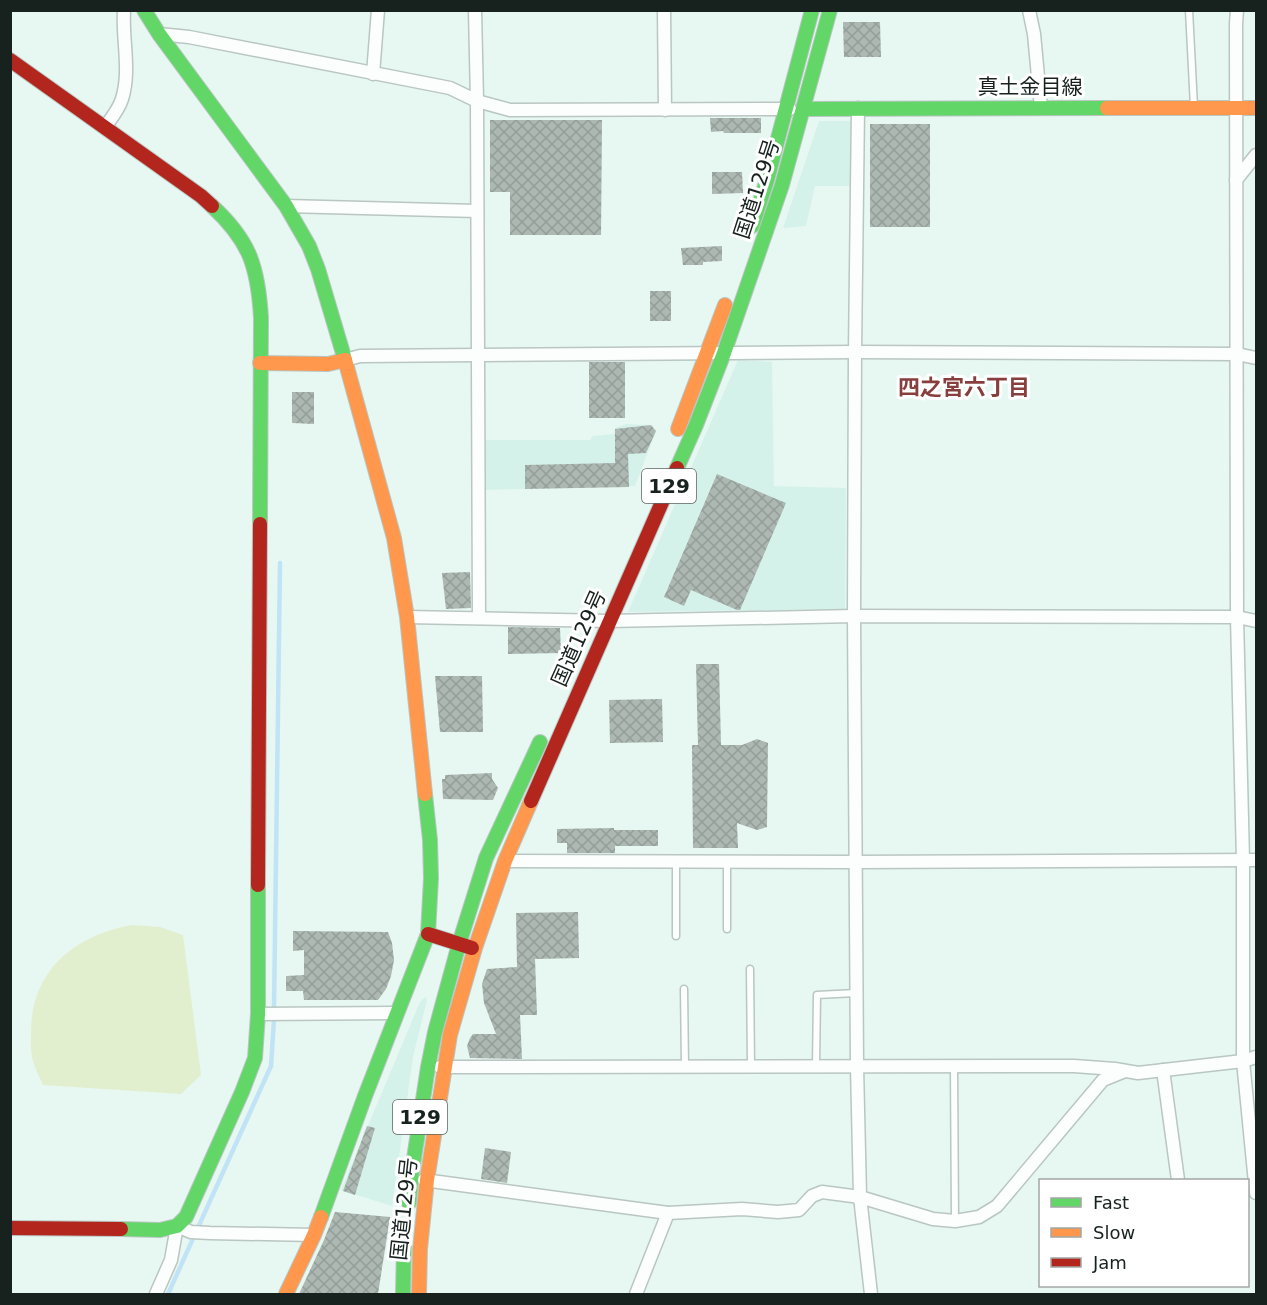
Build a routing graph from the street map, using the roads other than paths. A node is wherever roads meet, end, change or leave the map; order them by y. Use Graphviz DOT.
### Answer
graph roads {
  1 [pos="124,10"];
  2 [pos="144,10"];
  3 [pos="378,10"];
  4 [pos="475,10"];
  5 [pos="664,10"];
  6 [pos="812,10"];
  7 [pos="830,10"];
  8 [pos="1029,10"];
  9 [pos="1189,10"];
  10 [pos="1237,10"];
  11 [pos="159,34"];
  12 [pos="10,60"];
  13 [pos="373,74"];
  14 [pos="477,101"];
  15 [pos="858,108"];
  16 [pos="1041,108"];
  17 [pos="1194,108"];
  18 [pos="1236,108"];
  19 [pos="1257,108"];
  20 [pos="803,109"];
  21 [pos="665,110"];
  22 [pos="786,110"];
  23 [pos="105,127"];
  24 [pos="1257,155"];
  25 [pos="1236,180"];
  26 [pos="286,206"];
  27 [pos="477,211"];
  28 [pos="746,242"];
  29 [pos="729,294"];
  30 [pos="855,352"];
  31 [pos="724,353"];
  32 [pos="707,354"];
  33 [pos="1237,354"];
  34 [pos="478,355"];
  35 [pos="1257,358"];
  36 [pos="345,360"];
  37 [pos="260,363"];
  38 [pos="672,443"];
  39 [pos="854,616"];
  40 [pos="407,617"];
  41 [pos="1237,617"];
  42 [pos="479,618"];
  43 [pos="609,621"];
  44 [pos="1257,621"];
  45 [pos="548,726"];
  46 [pos="1243,860"];
  47 [pos="1257,860"];
  48 [pos="505,861"];
  49 [pos="676,861"];
  50 [pos="727,861"];
  51 [pos="857,862"];
  52 [pos="727,929"];
  53 [pos="428,934"];
  54 [pos="676,936"];
  55 [pos="459,944"];
  56 [pos="475,948"];
  57 [pos="750,969"];
  58 [pos="684,989"];
  59 [pos="857,993"];
  60 [pos="258,1014"];
  61 [pos="396,1014"];
  62 [pos="1257,1057"];
  63 [pos="1243,1061"];
  64 [pos="685,1066"];
  65 [pos="751,1066"];
  66 [pos="816,1066"];
  67 [pos="857,1066"];
  68 [pos="954,1066"];
  69 [pos="428,1067"];
  70 [pos="445,1067"];
  71 [pos="1163,1070"];
  72 [pos="1126,1071"];
  73 [pos="411,1178"];
  74 [pos="1178,1179"];
  75 [pos="427,1180"];
  76 [pos="1257,1193"];
  77 [pos="860,1197"];
  78 [pos="408,1212"];
  79 [pos="668,1213"];
  80 [pos="955,1221"];
  81 [pos="177,1226"];
  82 [pos="10,1228"];
  83 [pos="405,1234"];
  84 [pos="314,1235"];
  85 [pos="156,1294"];
  86 [pos="286,1294"];
  87 [pos="403,1294"];
  88 [pos="419,1294"];
  89 [pos="636,1294"];
  90 [pos="871,1294"];
  1 -- 23 [label="street"];
  2 -- 11 [label="main road"];
  3 -- 13 [label="street"];
  4 -- 14 [label="street"];
  5 -- 21 [label="street"];
  6 -- 22 [label="main road, 国道129号"];
  7 -- 20 [label="main road, 国道129号 / 129"];
  8 -- 16 [label="street"];
  9 -- 17 [label="lane"];
  10 -- 18 [label="street"];
  11 -- 13 [label="street"];
  11 -- 26 [label="main road"];
  12 -- 23 [label="main road"];
  13 -- 14 [label="street"];
  14 -- 21 [label="street"];
  14 -- 27 [label="street"];
  15 -- 16 [label="main road, 真土金目線"];
  15 -- 20 [label="main road, 真土金目線"];
  15 -- 30 [label="street"];
  16 -- 17 [label="main road, 真土金目線"];
  17 -- 18 [label="main road, 真土金目線"];
  18 -- 19 [label="main road, 真土金目線"];
  18 -- 25 [label="street"];
  20 -- 22 [label="street"];
  20 -- 31 [label="main road, 国道129号 / 129"];
  21 -- 22 [label="street"];
  22 -- 28 [label="main road, 国道129号"];
  23 -- 37 [label="main road"];
  24 -- 25 [label="street"];
  25 -- 33 [label="street"];
  26 -- 27 [label="street"];
  26 -- 36 [label="main road"];
  27 -- 34 [label="street"];
  29 -- 32 [label="main road, 129"];
  30 -- 31 [label="street"];
  30 -- 33 [label="street"];
  30 -- 39 [label="street"];
  31 -- 32 [label="street"];
  31 -- 43 [label="main road, 国道129号 / 129"];
  32 -- 34 [label="street"];
  32 -- 38 [label="main road, 129"];
  33 -- 35 [label="street"];
  33 -- 41 [label="street"];
  34 -- 36 [label="street"];
  34 -- 42 [label="street"];
  36 -- 37 [label="main road"];
  36 -- 40 [label="main road"];
  37 -- 60 [label="main road"];
  39 -- 41 [label="street"];
  39 -- 43 [label="street"];
  39 -- 51 [label="street"];
  40 -- 42 [label="street"];
  40 -- 53 [label="main road"];
  41 -- 44 [label="street"];
  41 -- 46 [label="street"];
  42 -- 43 [label="street"];
  43 -- 48 [label="main road, 国道129号 / 129"];
  45 -- 55 [label="main road, 国道129号 / 129"];
  46 -- 47 [label="street"];
  46 -- 51 [label="street"];
  46 -- 63 [label="street"];
  48 -- 49 [label="street"];
  48 -- 56 [label="main road, 国道129号 / 129"];
  49 -- 50 [label="street"];
  49 -- 54 [label="lane"];
  50 -- 51 [label="street"];
  50 -- 52 [label="lane"];
  51 -- 59 [label="street"];
  53 -- 55 [label="main road"];
  53 -- 61 [label="main road"];
  55 -- 56 [label="main road"];
  55 -- 69 [label="main road, 国道129号 / 129"];
  56 -- 70 [label="main road, 国道129号 / 129"];
  57 -- 65 [label="lane"];
  58 -- 64 [label="lane"];
  59 -- 66 [label="lane"];
  59 -- 67 [label="street"];
  60 -- 61 [label="street"];
  60 -- 81 [label="main road"];
  61 -- 84 [label="main road"];
  62 -- 63 [label="street"];
  63 -- 71 [label="street"];
  63 -- 76 [label="street"];
  64 -- 65 [label="street"];
  64 -- 70 [label="street"];
  65 -- 66 [label="street"];
  66 -- 67 [label="street"];
  67 -- 68 [label="street"];
  67 -- 77 [label="street"];
  68 -- 72 [label="street"];
  68 -- 80 [label="lane"];
  69 -- 70 [label="street"];
  69 -- 73 [label="main road, 国道129号 / 129"];
  70 -- 75 [label="main road, 国道129号 / 129"];
  71 -- 72 [label="street"];
  71 -- 74 [label="street"];
  72 -- 80 [label="street"];
  73 -- 75 [label="street"];
  73 -- 78 [label="main road, 国道129号 / 129"];
  75 -- 79 [label="street"];
  75 -- 88 [label="main road, 国道129号 / 129"];
  77 -- 79 [label="street"];
  77 -- 80 [label="street"];
  77 -- 90 [label="street"];
  79 -- 89 [label="street"];
  81 -- 82 [label="main road"];
  81 -- 84 [label="street"];
  81 -- 85 [label="street"];
  83 -- 87 [label="main road, 国道129号"];
  84 -- 86 [label="main road"];
}
